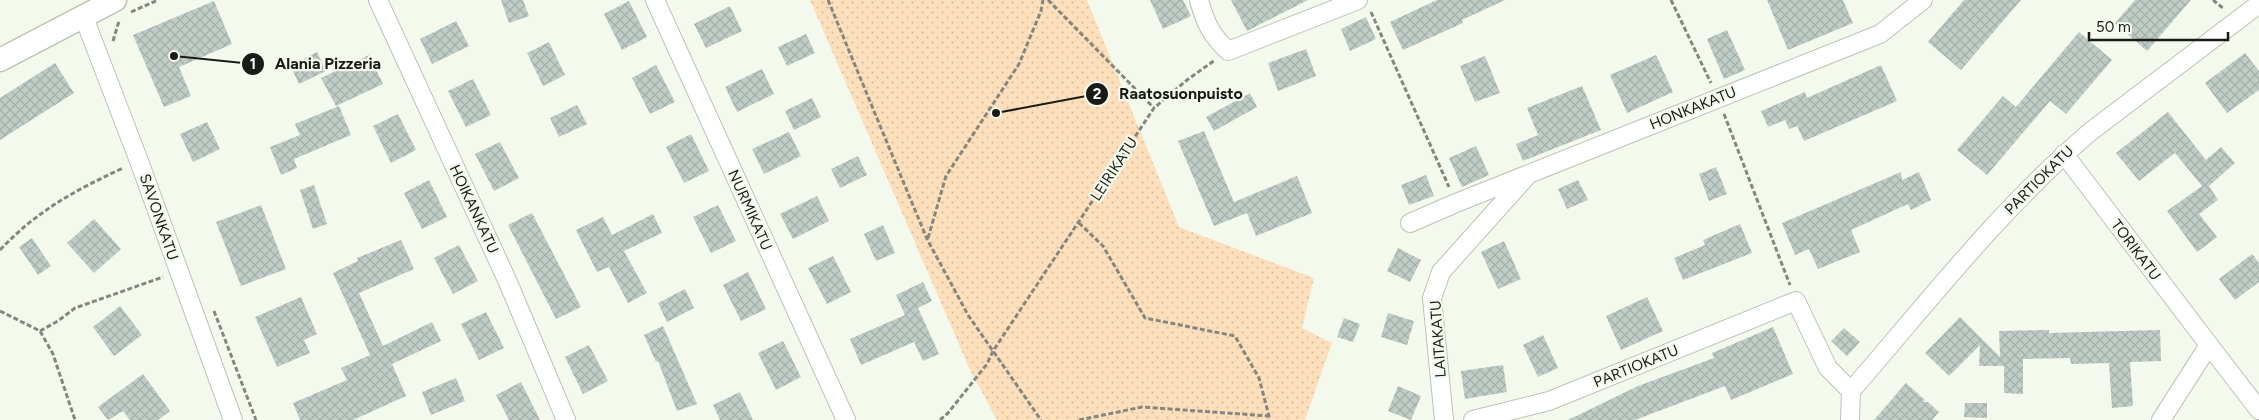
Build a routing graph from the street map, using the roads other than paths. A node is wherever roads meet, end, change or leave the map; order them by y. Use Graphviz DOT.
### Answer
graph roads {
  1 [pos="115,0"];
  2 [pos="378,0"];
  3 [pos="654,0"];
  4 [pos="1199,0"];
  5 [pos="1923,0"];
  6 [pos="1364,4"];
  7 [pos="2259,4"];
  8 [pos="83,15"];
  9 [pos="0,60"];
  10 [pos="2064,154"];
  11 [pos="1530,173"];
  12 [pos="1410,223"];
  13 [pos="2209,345"];
  14 [pos="1851,391"];
  15 [pos="2259,410"];
  16 [pos="233,420"];
  17 [pos="566,420"];
  18 [pos="846,420"];
  19 [pos="1444,420"];
  20 [pos="1473,420"];
  21 [pos="1850,420"];
  22 [pos="2160,420"];
  1 -- 8 [label="street"];
  2 -- 17 [label="street, HOIKANKATU"];
  3 -- 18 [label="street, NURMIKATU"];
  4 -- 6 [label="street"];
  5 -- 11 [label="street, HONKAKATU"];
  7 -- 10 [label="street, PARTIOKATU"];
  8 -- 9 [label="street"];
  8 -- 16 [label="street, SAVONKATU"];
  10 -- 13 [label="street, TORIKATU"];
  10 -- 14 [label="street, PARTIOKATU"];
  11 -- 12 [label="street, HONKAKATU"];
  11 -- 19 [label="street, LAITAKATU"];
  13 -- 15 [label="street, TORIKATU"];
  13 -- 22 [label="street"];
  14 -- 20 [label="street, PARTIOKATU"];
  14 -- 21 [label="street"];
}
